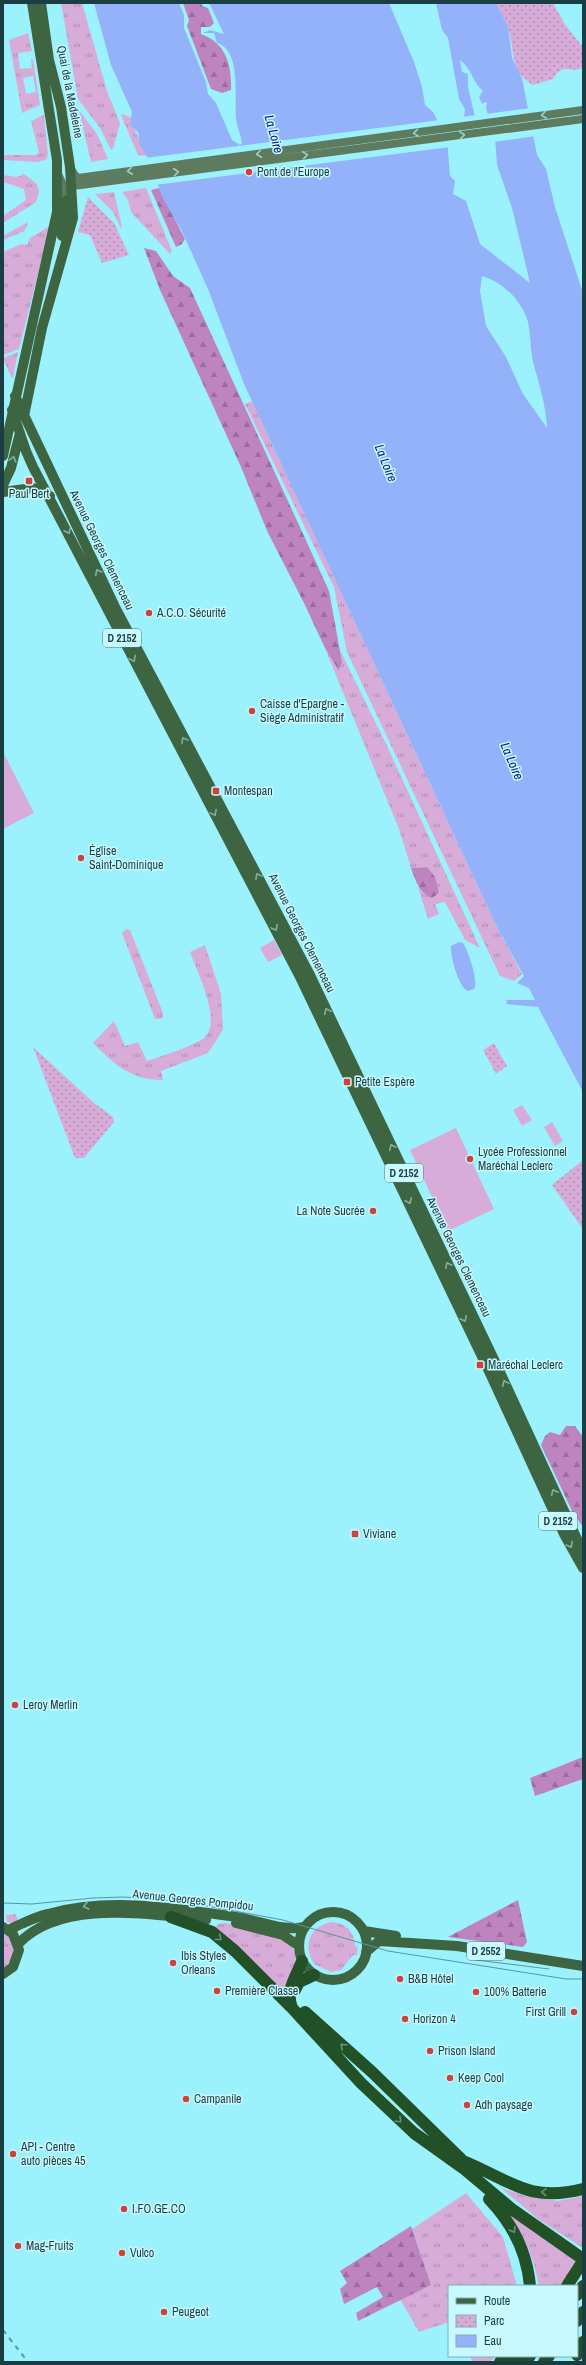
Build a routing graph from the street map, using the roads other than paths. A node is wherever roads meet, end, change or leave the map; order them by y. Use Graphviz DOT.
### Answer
graph roads {
  1 [pos="32,3"];
  2 [pos="41,3"];
  3 [pos="45,77"];
  4 [pos="583,110"];
  5 [pos="583,119"];
  6 [pos="76,186"];
  7 [pos="51,298"];
  8 [pos="15,404"];
  9 [pos="24,418"];
  10 [pos="8,431"];
  11 [pos="20,433"];
  12 [pos="3,456"];
  13 [pos="3,484"];
  14 [pos="3,492"];
  15 [pos="50,496"];
  16 [pos="66,505"];
  17 [pos="539,1470"];
  18 [pos="583,1552"];
  19 [pos="583,1568"];
  20 [pos="171,1917"];
  21 [pos="305,1927"];
  22 [pos="6,1928"];
  23 [pos="364,1931"];
  24 [pos="427,1943"];
  25 [pos="18,1944"];
  26 [pos="299,1946"];
  27 [pos="366,1952"];
  28 [pos="302,1961"];
  29 [pos="583,1966"];
  30 [pos="3,1974"];
  31 [pos="314,1975"];
  32 [pos="292,2008"];
  33 [pos="463,2164"];
  34 [pos="583,2189"];
  35 [pos="581,2256"];
  36 [pos="530,2285"];
  37 [pos="567,2285"];
  38 [pos="583,2342"];
  39 [pos="578,2354"];
  1 -- 3 [label="main road, Quai de la Madeleine"];
  2 -- 6 [label="main road, Quai de la Madeleine"];
  3 -- 6 [label="main road"];
  3 -- 6 [label="main road, Quai de la Madeleine"];
  4 -- 6 [label="main road, one-way"];
  6 -- 5 [label="main road, one-way"];
  6 -- 7 [label="main road"];
  6 -- 7 [label="main road"];
  6 -- 8 [label="main road"];
  7 -- 9 [label="main road"];
  8 -- 9 [label="main road, Avenue Georges Clemenceau"];
  8 -- 10 [label="main road"];
  8 -- 11 [label="main road"];
  9 -- 10 [label="main road"];
  9 -- 11 [label="main road"];
  9 -- 16 [label="main road, Avenue Georges Clemenceau / D 2152"];
  9 -- 16 [label="main road"];
  10 -- 12 [label="main road"];
  13 -- 11 [label="main road, one-way"];
  11 -- 15 [label="main road, D 2152"];
  14 -- 15 [label="main road"];
  15 -- 17 [label="main road, Avenue Georges Clemenceau / D 2152, one-way"];
  17 -- 16 [label="main road, Avenue Georges Clemenceau / D 2152, one-way"];
  18 -- 17 [label="main road, D 2152, one-way"];
  17 -- 19 [label="main road, D 2152, one-way"];
  20 -- 25 [label="main road, Avenue Georges Pompidou"];
  20 -- 26 [label="main road, Avenue Georges Pompidou"];
  20 -- 32 [label="highway, one-way"];
  21 -- 22 [label="main road, Avenue Georges Pompidou, one-way"];
  21 -- 23 [label="main road"];
  21 -- 26 [label="main road"];
  22 -- 25 [label="main road, Avenue Georges Pompidou"];
  23 -- 24 [label="main road, D 2552"];
  23 -- 27 [label="main road"];
  24 -- 27 [label="main road, D 2552"];
  24 -- 29 [label="main road, D 2552"];
  25 -- 30 [label="main road"];
  26 -- 28 [label="main road"];
  27 -- 31 [label="main road"];
  28 -- 31 [label="main road"];
  28 -- 32 [label="highway"];
  33 -- 31 [label="highway, one-way"];
  32 -- 33 [label="highway, one-way"];
  34 -- 33 [label="highway, one-way"];
  33 -- 35 [label="highway"];
  33 -- 36 [label="highway, one-way"];
  35 -- 37 [label="highway"];
  38 -- 39 [label="highway"];
}
